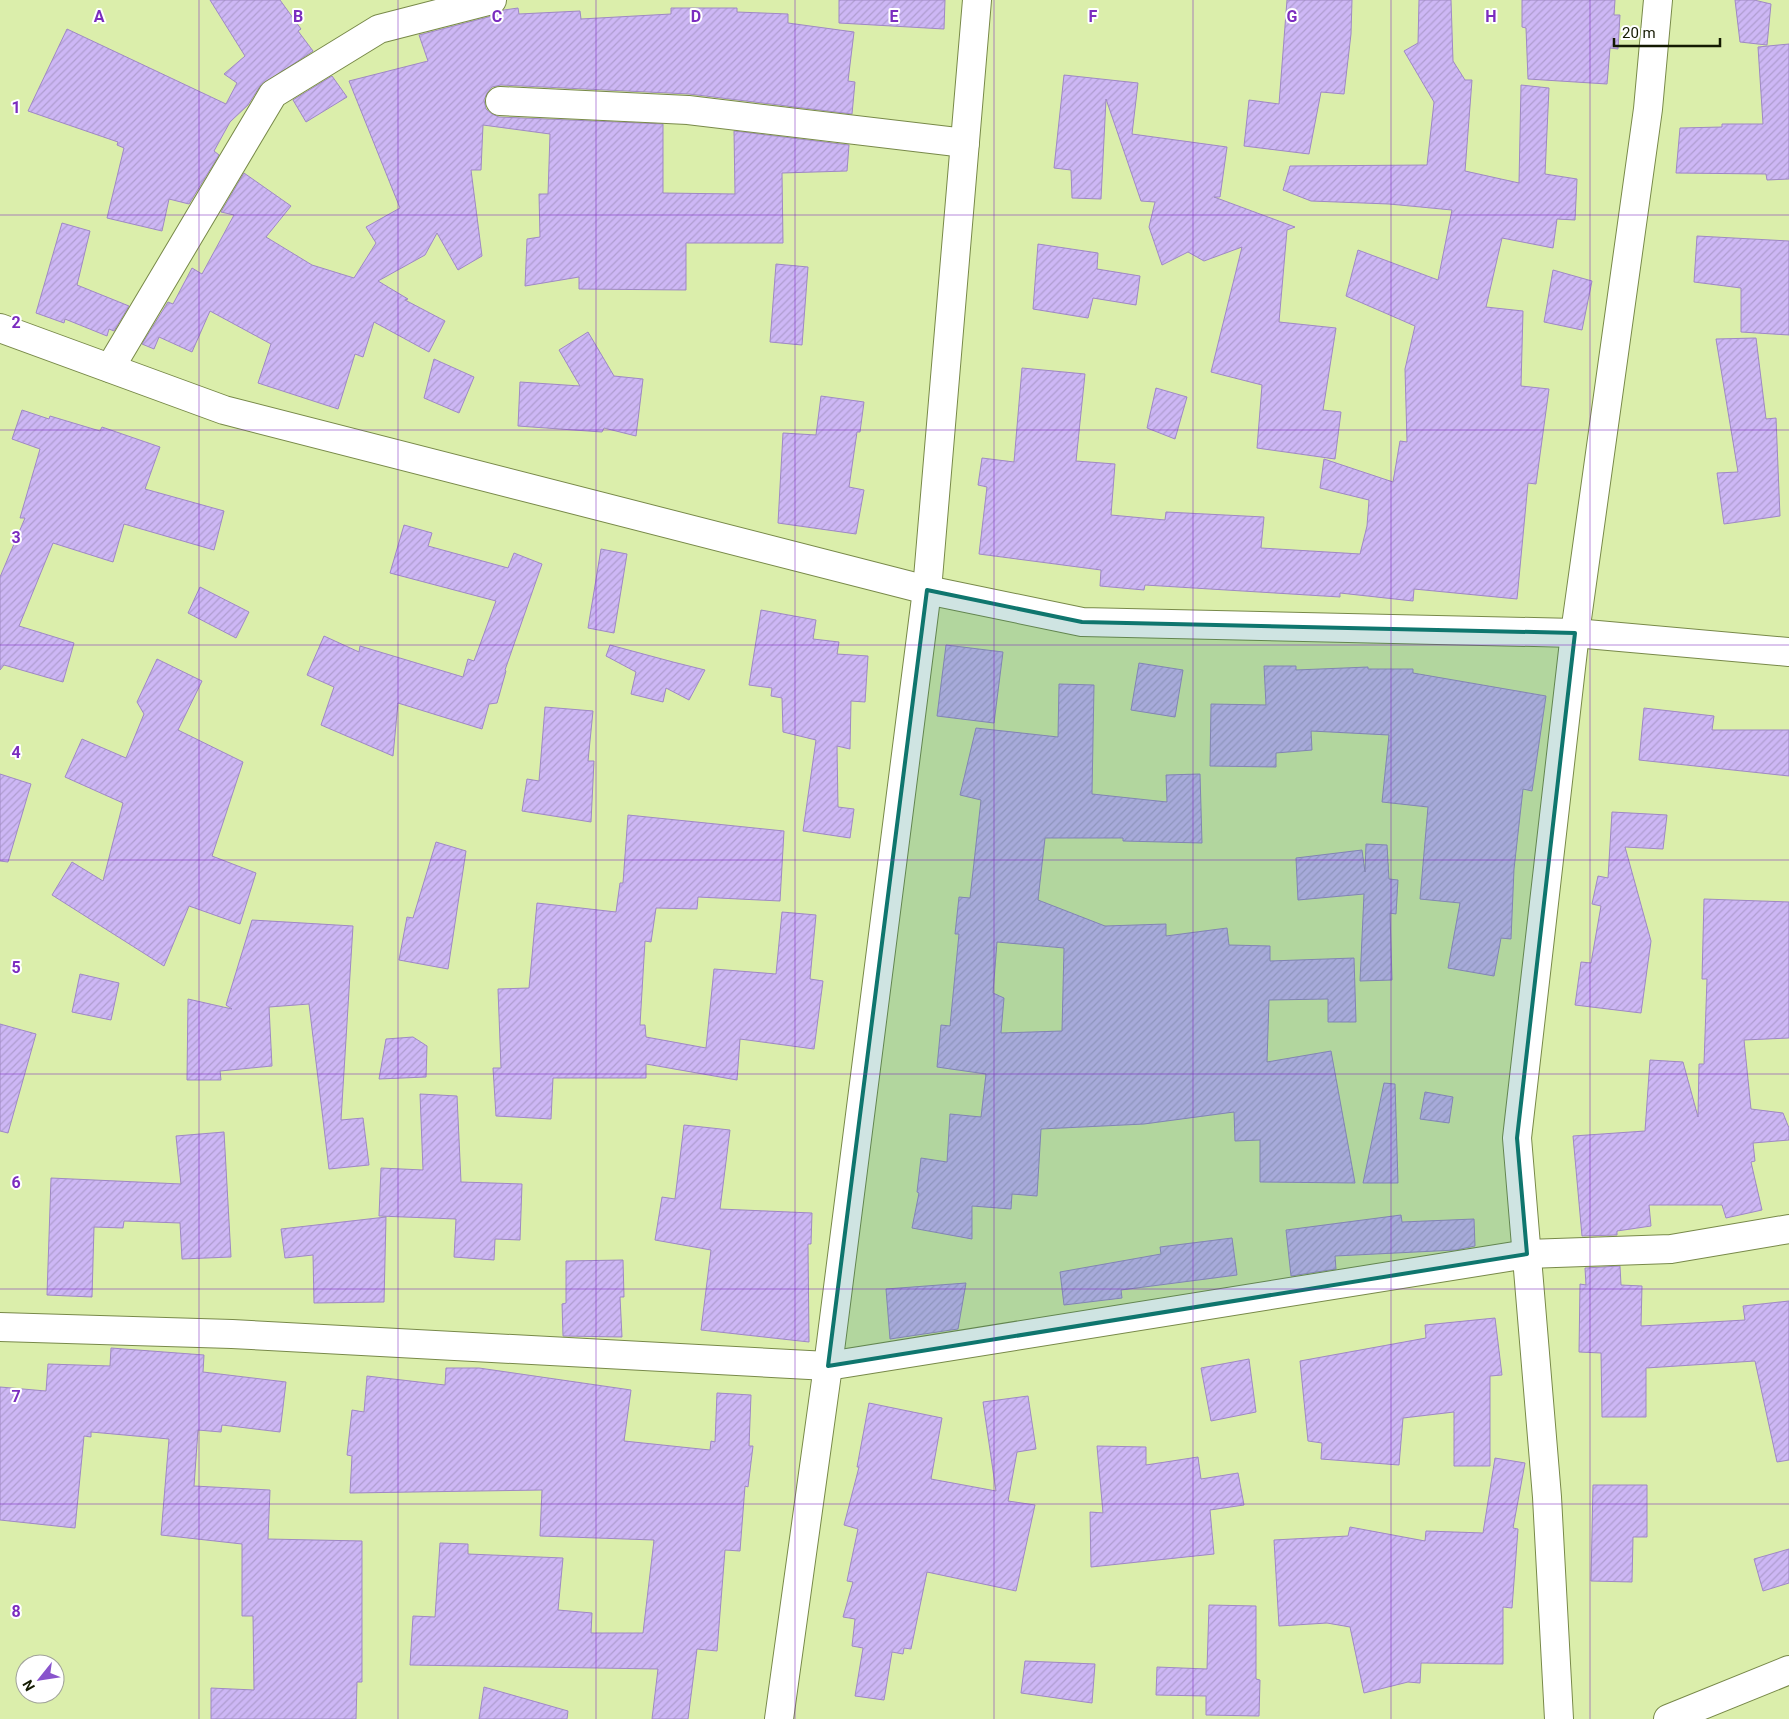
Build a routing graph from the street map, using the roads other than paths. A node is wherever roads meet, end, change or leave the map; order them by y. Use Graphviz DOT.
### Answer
graph roads {
  1 [pos="492,0"];
  2 [pos="977,0"];
  3 [pos="1658,0"];
  4 [pos="500,101"];
  5 [pos="964,143"];
  6 [pos="0,328"];
  7 [pos="110,368"];
  8 [pos="927,590"];
  9 [pos="1575,633"];
  10 [pos="1789,652"];
  11 [pos="1789,1229"];
  12 [pos="1527,1254"];
  13 [pos="0,1328"];
  14 [pos="828,1366"];
  15 [pos="1789,1670"];
  16 [pos="779,1719"];
  17 [pos="1559,1719"];
  18 [pos="1668,1719"];
  1 -- 7 [label="street"];
  2 -- 5 [label="street"];
  3 -- 9 [label="street"];
  4 -- 5 [label="street"];
  5 -- 8 [label="street"];
  6 -- 7 [label="street"];
  7 -- 8 [label="street"];
  8 -- 9 [label="street"];
  8 -- 14 [label="street"];
  9 -- 10 [label="street"];
  9 -- 12 [label="street"];
  11 -- 12 [label="street"];
  12 -- 14 [label="street"];
  12 -- 17 [label="street"];
  13 -- 14 [label="street"];
  14 -- 16 [label="street"];
  15 -- 18 [label="street"];
}
